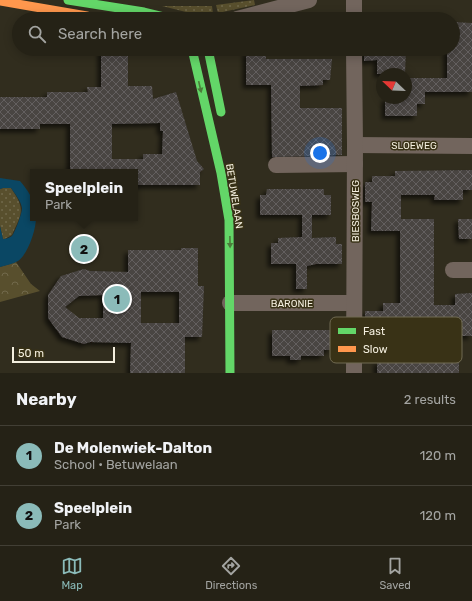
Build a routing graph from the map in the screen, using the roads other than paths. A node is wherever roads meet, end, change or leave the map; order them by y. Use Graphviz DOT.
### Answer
graph roads {
  1 [pos="68,0"];
  2 [pos="309,0"];
  3 [pos="354,0"];
  4 [pos="0,1"];
  5 [pos="61,12"];
  6 [pos="144,12"];
  7 [pos="264,12"];
  8 [pos="354,12"];
  9 [pos="194,56"];
  10 [pos="209,56"];
  11 [pos="354,56"];
  12 [pos="223,120"];
  13 [pos="355,146"];
  14 [pos="472,146"];
  15 [pos="355,164"];
  16 [pos="276,165"];
  17 [pos="453,270"];
  18 [pos="472,270"];
  19 [pos="241,303"];
  20 [pos="354,303"];
  21 [pos="354,317"];
  22 [pos="230,373"];
  1 -- 6 [label="street"];
  2 -- 7 [label="street"];
  3 -- 8 [label="street"];
  4 -- 5 [label="street"];
  9 -- 19 [label="street, BETUWELAAN, one-way"];
  10 -- 12 [label="street"];
  11 -- 13 [label="street, BIESBOSWEG"];
  13 -- 14 [label="street, SLOEWEG"];
  13 -- 15 [label="street, BIESBOSWEG"];
  15 -- 16 [label="street"];
  15 -- 20 [label="street, BIESBOSWEG"];
  17 -- 18 [label="street"];
  19 -- 20 [label="street, BARONIE"];
  19 -- 22 [label="street, BETUWELAAN"];
  20 -- 21 [label="street, BIESBOSWEG"];
}
